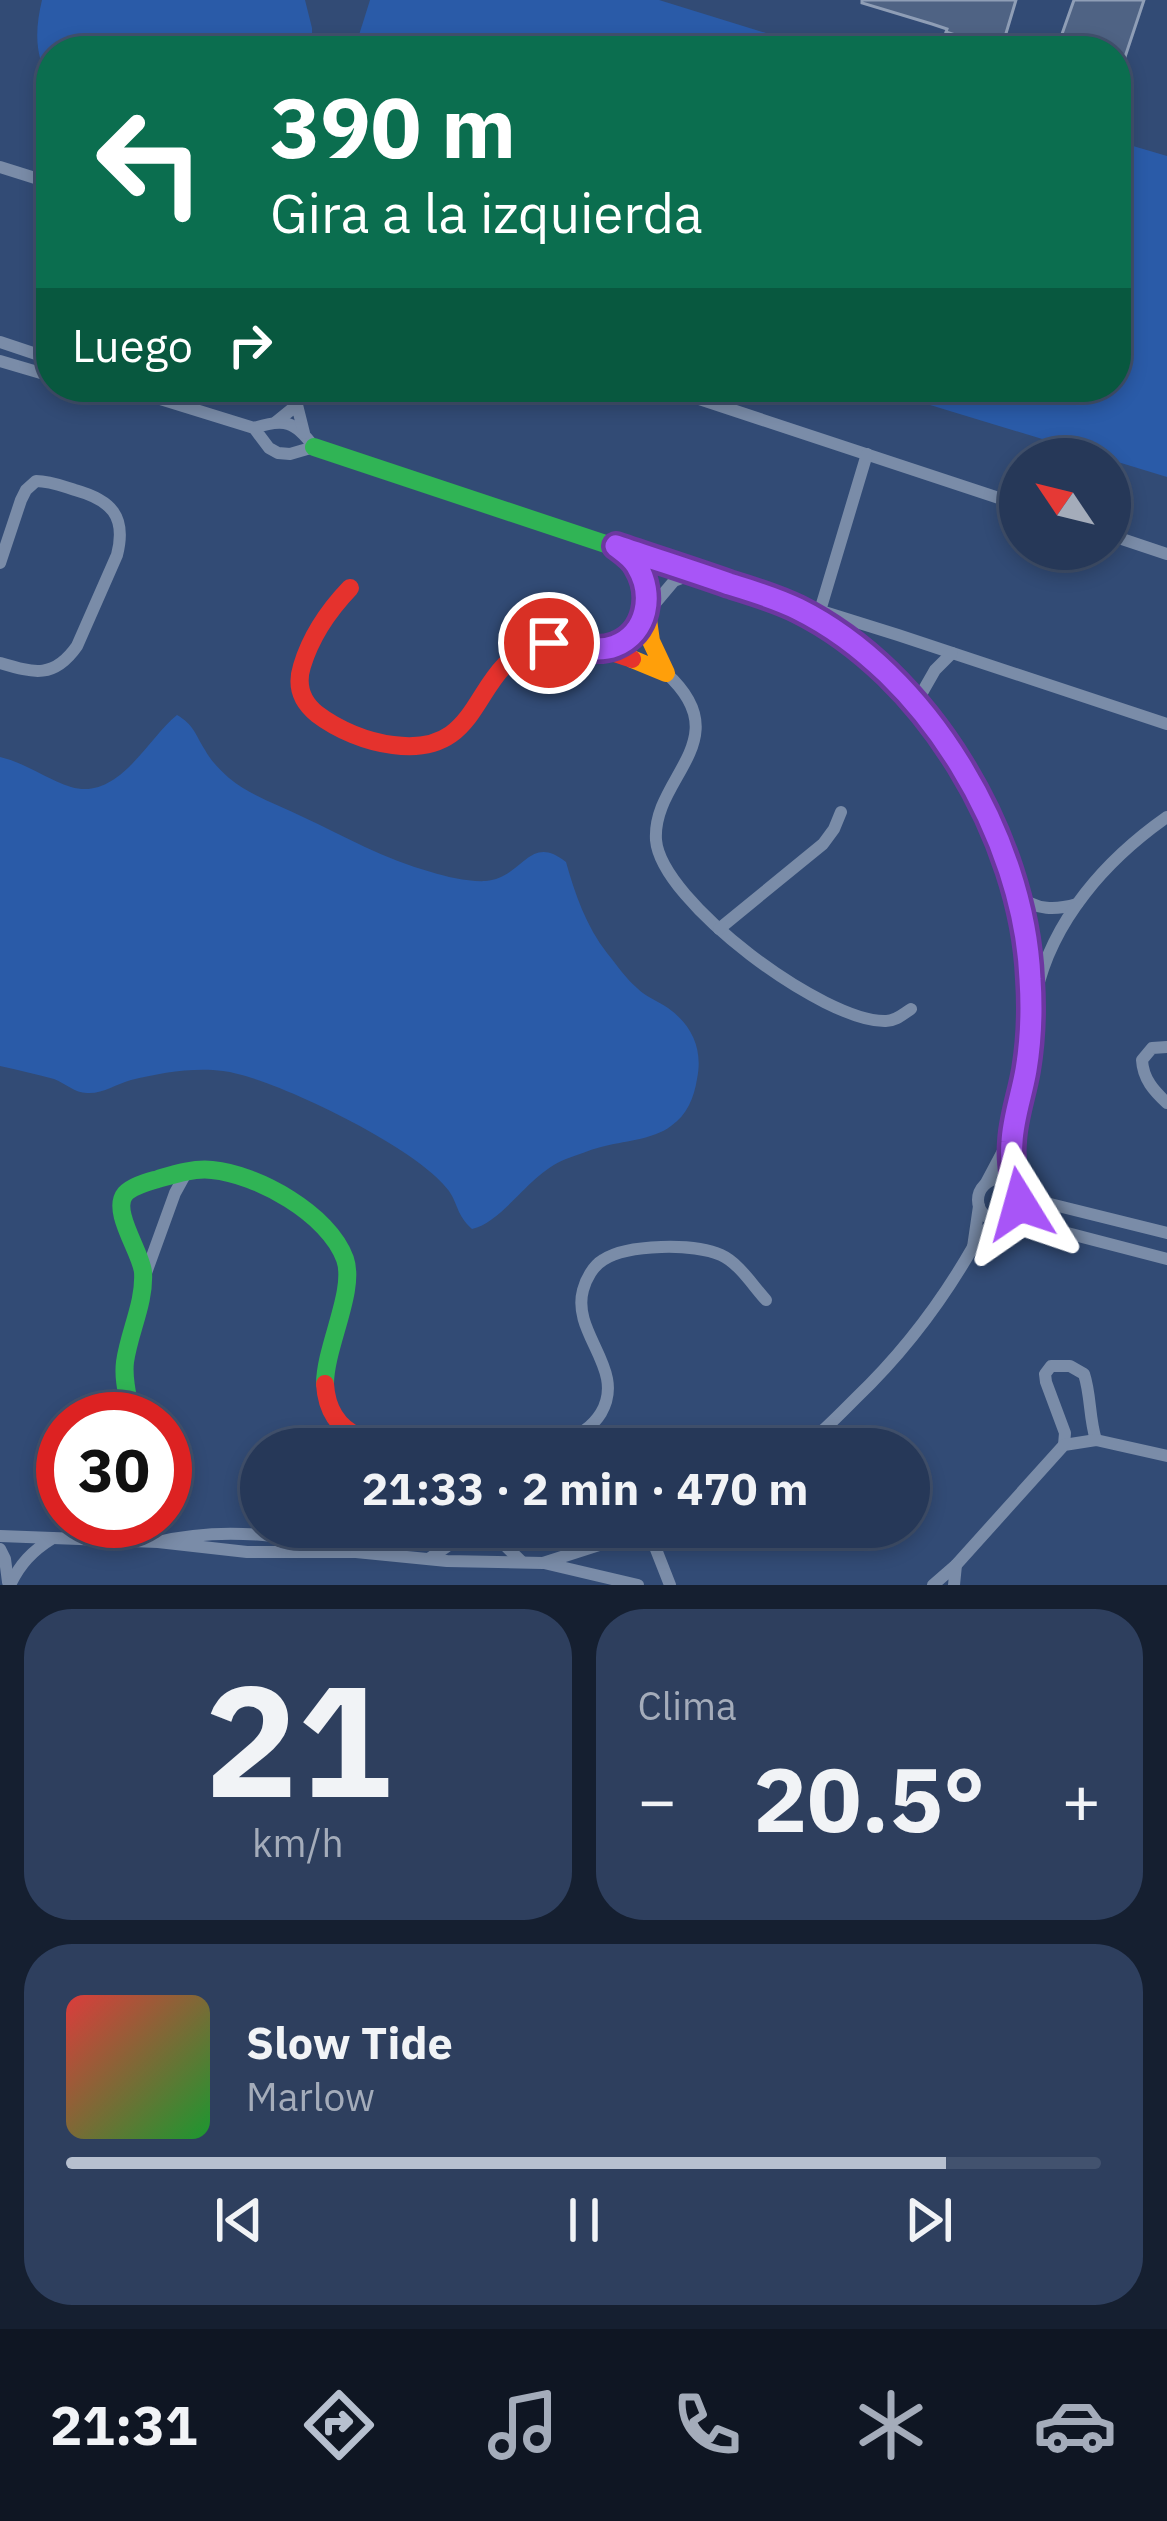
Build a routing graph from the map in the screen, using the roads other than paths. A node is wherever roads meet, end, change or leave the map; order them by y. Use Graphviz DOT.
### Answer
graph roads {
  1 [pos="0,167"];
  2 [pos="36,178"];
  3 [pos="0,342"];
  4 [pos="36,354"];
  5 [pos="0,361"];
  6 [pos="36,372"];
  7 [pos="171,402"];
  8 [pos="299,402"];
  9 [pos="709,402"];
  10 [pos="298,405"];
  11 [pos="276,422"];
  12 [pos="254,428"];
  13 [pos="309,441"];
  14 [pos="867,454"];
  15 [pos="999,498"];
  16 [pos="1131,542"];
  17 [pos="616,546"];
  18 [pos="1167,554"];
  19 [pos="0,563"];
  20 [pos="696,572"];
  21 [pos="350,588"];
  22 [pos="646,614"];
  23 [pos="819,616"];
  24 [pos="600,650"];
  25 [pos="952,652"];
  26 [pos="0,664"];
  27 [pos="666,673"];
  28 [pos="915,705"];
  29 [pos="1167,724"];
  30 [pos="841,812"];
  31 [pos="1167,817"];
  32 [pos="1018,894"];
  33 [pos="1078,904"];
  34 [pos="719,929"];
  35 [pos="910,1009"];
  36 [pos="1030,1019"];
  37 [pos="1167,1047"];
  38 [pos="1167,1102"];
  39 [pos="1012,1134"];
  40 [pos="186,1173"];
  41 [pos="986,1183"];
  42 [pos="1017,1188"];
  43 [pos="979,1204"];
  44 [pos="1002,1219"];
  45 [pos="1167,1233"];
  46 [pos="974,1246"];
  47 [pos="1167,1259"];
  48 [pos="143,1280"];
  49 [pos="766,1300"];
  50 [pos="128,1392"];
  51 [pos="345,1428"];
  52 [pos="588,1428"];
  53 [pos="824,1428"];
  54 [pos="1096,1440"];
  55 [pos="1064,1445"];
  56 [pos="1167,1456"];
  57 [pos="0,1536"];
  58 [pos="36,1537"];
  59 [pos="192,1546"];
  60 [pos="38,1548"];
  61 [pos="444,1548"];
  62 [pos="508,1548"];
  63 [pos="589,1548"];
  64 [pos="658,1548"];
  65 [pos="0,1549"];
  66 [pos="428,1559"];
  67 [pos="522,1562"];
  68 [pos="543,1563"];
  69 [pos="956,1565"];
  70 [pos="9,1585"];
  71 [pos="638,1585"];
  72 [pos="670,1585"];
  73 [pos="933,1585"];
  74 [pos="954,1585"];
  1 -- 2 [label="street"];
  3 -- 4 [label="street"];
  5 -- 6 [label="street"];
  7 -- 12 [label="street"];
  8 -- 10 [label="street"];
  9 -- 14 [label="street"];
  10 -- 11 [label="street"];
  10 -- 13 [label="street"];
  11 -- 12 [label="street"];
  11 -- 13 [label="street"];
  12 -- 13 [label="street"];
  13 -- 17 [label="street"];
  14 -- 15 [label="street"];
  14 -- 23 [label="street"];
  16 -- 18 [label="street"];
  17 -- 20 [label="street"];
  17 -- 22 [label="street"];
  19 -- 26 [label="street"];
  20 -- 22 [label="street"];
  20 -- 23 [label="street"];
  21 -- 24 [label="street"];
  22 -- 24 [label="street"];
  22 -- 27 [label="street"];
  23 -- 25 [label="street"];
  23 -- 28 [label="street"];
  24 -- 27 [label="street"];
  25 -- 28 [label="street"];
  25 -- 29 [label="street"];
  27 -- 34 [label="street"];
  28 -- 32 [label="street"];
  30 -- 34 [label="street"];
  31 -- 33 [label="street"];
  32 -- 33 [label="street"];
  32 -- 36 [label="street"];
  33 -- 36 [label="street"];
  34 -- 35 [label="street"];
  36 -- 39 [label="street"];
  37 -- 38 [label="street"];
  39 -- 41 [label="street"];
  39 -- 42 [label="street"];
  40 -- 48 [label="street"];
  40 -- 48 [label="street"];
  40 -- 51 [label="street"];
  41 -- 42 [label="street"];
  41 -- 43 [label="street"];
  42 -- 44 [label="street"];
  42 -- 45 [label="street"];
  43 -- 44 [label="street"];
  43 -- 46 [label="street"];
  44 -- 46 [label="street"];
  44 -- 47 [label="street"];
  46 -- 53 [label="street"];
  48 -- 50 [label="street"];
  49 -- 52 [label="street"];
  54 -- 55 [label="street"];
  54 -- 55 [label="street"];
  54 -- 56 [label="street"];
  55 -- 69 [label="street"];
  57 -- 58 [label="street"];
  59 -- 66 [label="street"];
  60 -- 70 [label="street"];
  61 -- 66 [label="street"];
  62 -- 67 [label="street"];
  63 -- 68 [label="street"];
  64 -- 72 [label="street"];
  65 -- 70 [label="street"];
  66 -- 67 [label="street"];
  67 -- 68 [label="street"];
  68 -- 71 [label="street"];
  69 -- 73 [label="street"];
  69 -- 74 [label="street"];
}
